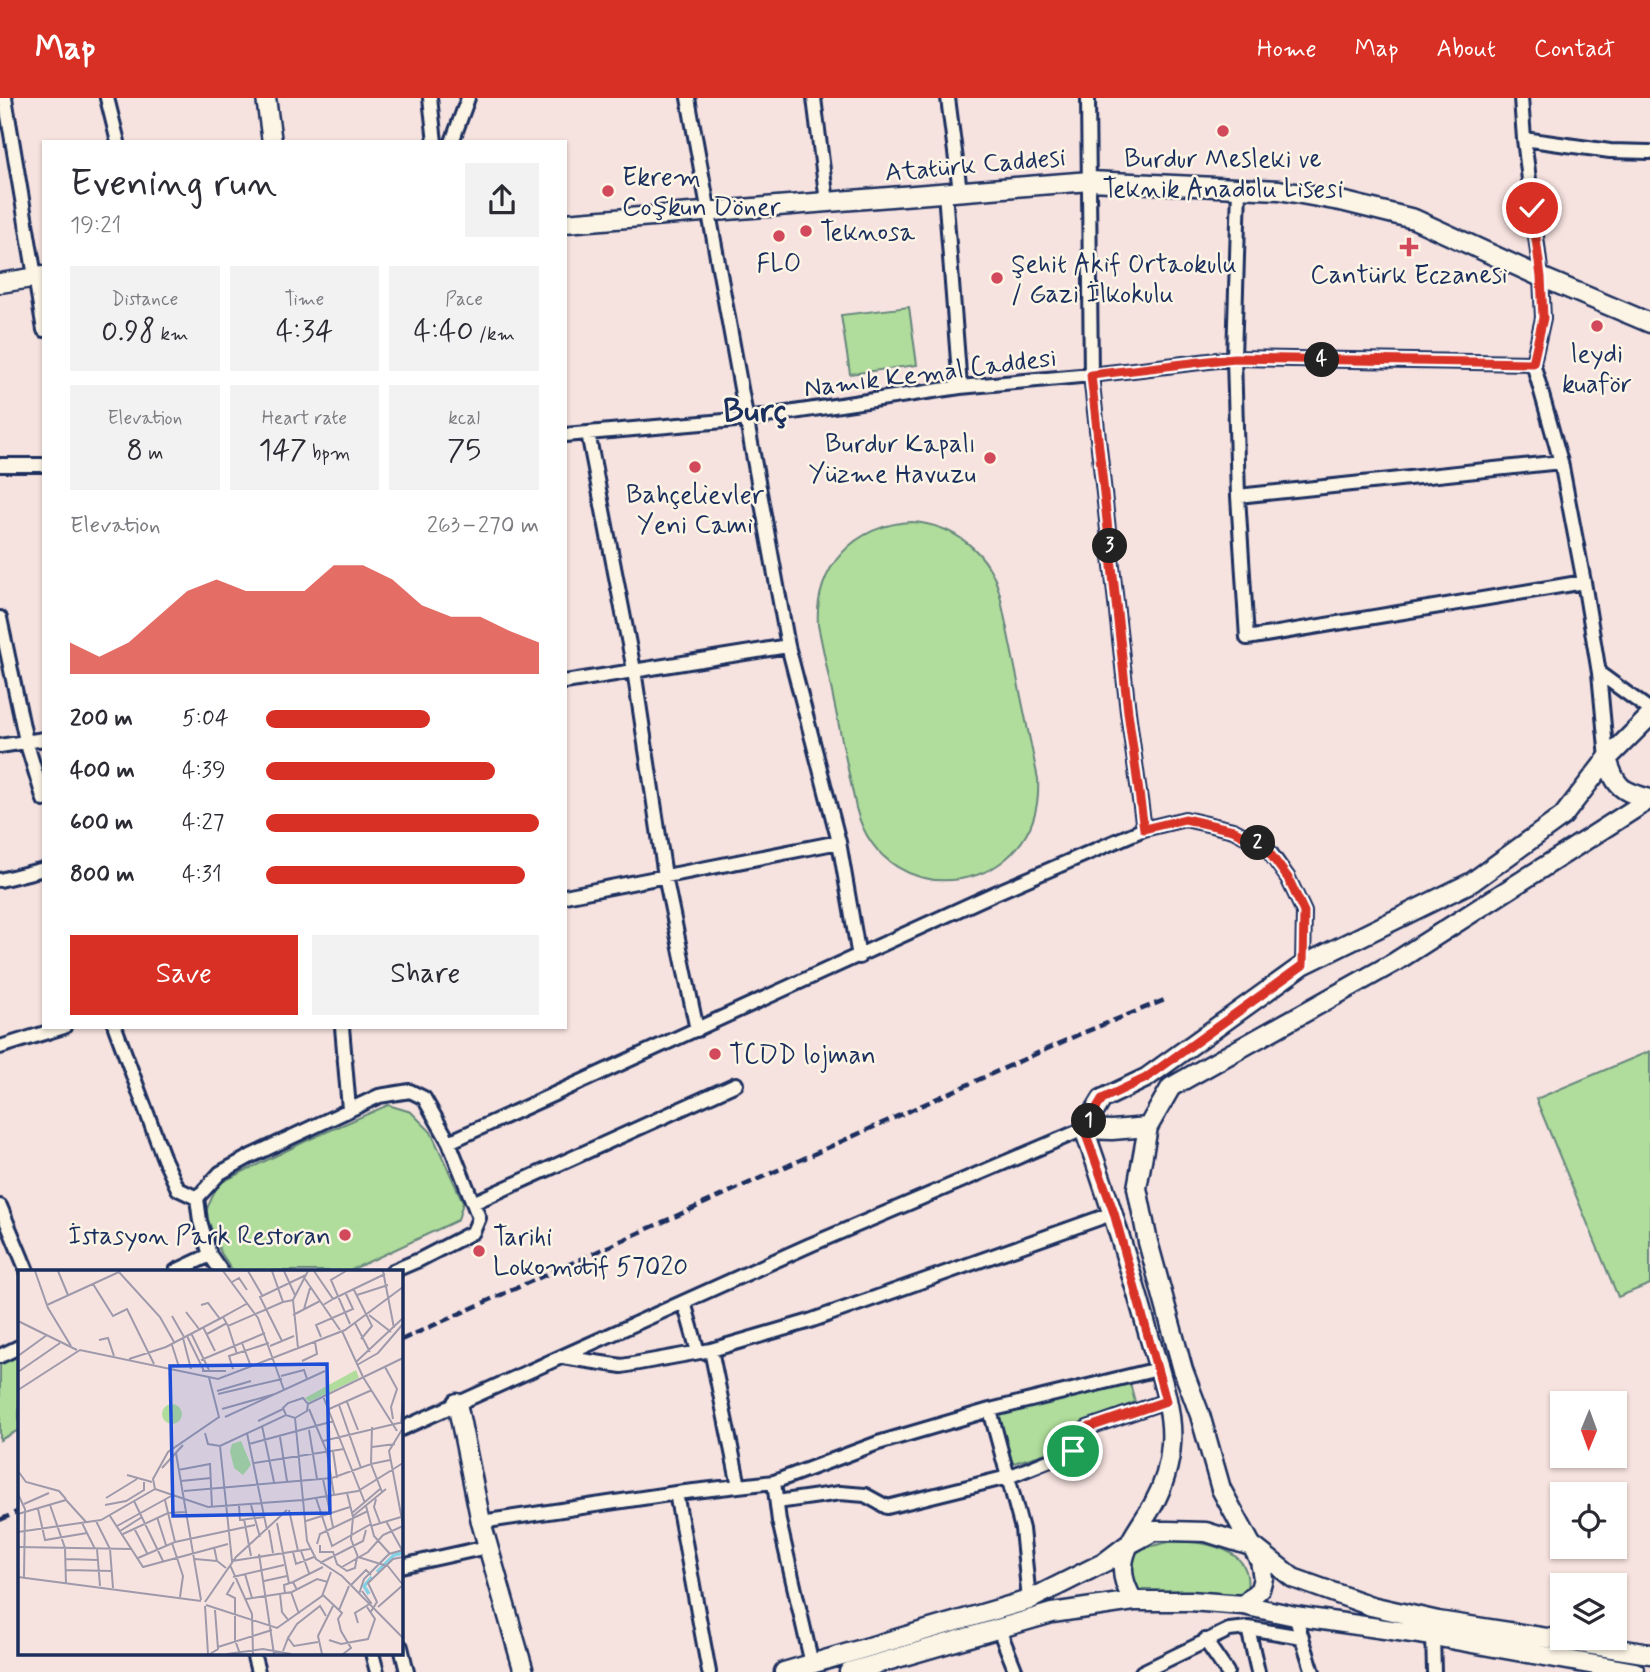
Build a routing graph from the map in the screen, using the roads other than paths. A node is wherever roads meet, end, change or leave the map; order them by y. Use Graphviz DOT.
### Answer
graph roads {
  1 [pos="5,98"];
  2 [pos="107,98"];
  3 [pos="266,98"];
  4 [pos="430,98"];
  5 [pos="468,98"];
  6 [pos="688,98"];
  7 [pos="814,98"];
  8 [pos="948,98"];
  9 [pos="1088,98"];
  10 [pos="1521,98"];
  11 [pos="1524,139"];
  12 [pos="118,140"];
  13 [pos="272,140"];
  14 [pos="435,140"];
  15 [pos="451,140"];
  16 [pos="1650,152"];
  17 [pos="1090,181"];
  18 [pos="1239,188"];
  19 [pos="952,192"];
  20 [pos="827,202"];
  21 [pos="708,212"];
  22 [pos="567,223"];
  23 [pos="39,277"];
  24 [pos="1541,277"];
  25 [pos="0,283"];
  26 [pos="42,309"];
  27 [pos="1648,319"];
  28 [pos="1234,358"];
  29 [pos="1533,363"];
  30 [pos="1091,375"];
  31 [pos="960,387"];
  32 [pos="747,419"];
  33 [pos="588,433"];
  34 [pos="567,435"];
  35 [pos="1561,461"];
  36 [pos="0,465"];
  37 [pos="42,465"];
  38 [pos="1238,496"];
  39 [pos="1584,583"];
  40 [pos="0,618"];
  41 [pos="788,646"];
  42 [pos="634,670"];
  43 [pos="1600,673"];
  44 [pos="567,682"];
  45 [pos="1650,710"];
  46 [pos="1650,716"];
  47 [pos="42,739"];
  48 [pos="26,741"];
  49 [pos="0,746"];
  50 [pos="1607,759"];
  51 [pos="42,793"];
  52 [pos="1650,799"];
  53 [pos="1144,829"];
  54 [pos="839,842"];
  55 [pos="42,870"];
  56 [pos="665,876"];
  57 [pos="0,880"];
  58 [pos="567,896"];
  59 [pos="859,957"];
  60 [pos="1303,965"];
  61 [pos="58,1029"];
  62 [pos="116,1029"];
  63 [pos="342,1029"];
  64 [pos="697,1030"];
  65 [pos="0,1047"];
  66 [pos="736,1083"];
  67 [pos="349,1109"];
  68 [pos="1148,1127"];
  69 [pos="1084,1129"];
  70 [pos="449,1142"];
  71 [pos="197,1198"];
  72 [pos="473,1203"];
  73 [pos="0,1206"];
  74 [pos="1114,1213"];
  75 [pos="210,1255"];
  76 [pos="27,1270"];
  77 [pos="178,1270"];
  78 [pos="220,1270"];
  79 [pos="396,1270"];
  80 [pos="684,1302"];
  81 [pos="18,1347"];
  82 [pos="712,1350"];
  83 [pos="698,1352"];
  84 [pos="0,1356"];
  85 [pos="560,1357"];
  86 [pos="1158,1369"];
  87 [pos="1166,1401"];
  88 [pos="457,1404"];
  89 [pos="990,1410"];
  90 [pos="402,1429"];
  91 [pos="1008,1477"];
  92 [pos="774,1482"];
  93 [pos="739,1486"];
  94 [pos="676,1493"];
  95 [pos="777,1502"];
  96 [pos="481,1522"];
  97 [pos="1126,1546"];
  98 [pos="488,1547"];
  99 [pos="1254,1547"];
  100 [pos="402,1566"];
  101 [pos="1029,1600"];
  102 [pos="1134,1601"];
  103 [pos="1243,1605"];
  104 [pos="1295,1616"];
  105 [pos="998,1628"];
  106 [pos="1248,1628"];
  107 [pos="1433,1636"];
  108 [pos="1302,1637"];
  109 [pos="1205,1640"];
  110 [pos="402,1651"];
  111 [pos="253,1654"];
  112 [pos="372,1654"];
  113 [pos="1650,1654"];
  114 [pos="812,1664"];
  115 [pos="1563,1666"];
  116 [pos="258,1672"];
  117 [pos="377,1672"];
  118 [pos="407,1672"];
  119 [pos="524,1672"];
  120 [pos="709,1672"];
  121 [pos="784,1672"];
  122 [pos="849,1672"];
  123 [pos="1016,1672"];
  124 [pos="1142,1672"];
  125 [pos="1227,1672"];
  126 [pos="1258,1672"];
  127 [pos="1312,1672"];
  128 [pos="1434,1672"];
  129 [pos="1635,1672"];
  1 -- 23 [label="street"];
  2 -- 12 [label="street"];
  3 -- 13 [label="main road"];
  4 -- 14 [label="street"];
  5 -- 15 [label="street"];
  6 -- 21 [label="street"];
  7 -- 20 [label="street"];
  8 -- 19 [label="street"];
  9 -- 17 [label="street"];
  10 -- 11 [label="street"];
  11 -- 16 [label="street"];
  11 -- 24 [label="street"];
  17 -- 18 [label="main road, Atatürk Caddesi"];
  17 -- 19 [label="main road, Atatürk Caddesi"];
  17 -- 30 [label="street"];
  18 -- 24 [label="main road, Atatürk Caddesi"];
  18 -- 28 [label="street"];
  19 -- 20 [label="main road, Atatürk Caddesi"];
  19 -- 31 [label="street"];
  20 -- 21 [label="main road, Atatürk Caddesi"];
  21 -- 22 [label="main road, Atatürk Caddesi"];
  21 -- 32 [label="street"];
  23 -- 25 [label="main road"];
  23 -- 26 [label="street"];
  24 -- 27 [label="main road, Atatürk Caddesi"];
  24 -- 29 [label="street"];
  28 -- 29 [label="street, Namık Kemal Caddesi"];
  28 -- 30 [label="street, Namık Kemal Caddesi"];
  28 -- 38 [label="street"];
  29 -- 35 [label="street"];
  30 -- 31 [label="street, Namık Kemal Caddesi"];
  30 -- 53 [label="street"];
  31 -- 32 [label="street, Namık Kemal Caddesi"];
  32 -- 33 [label="street, Namık Kemal Caddesi"];
  32 -- 41 [label="street"];
  33 -- 34 [label="street, Namık Kemal Caddesi"];
  33 -- 42 [label="street"];
  35 -- 38 [label="street"];
  35 -- 39 [label="street"];
  36 -- 37 [label="street"];
  38 -- 39 [label="street"];
  39 -- 43 [label="street"];
  40 -- 48 [label="street"];
  41 -- 42 [label="street"];
  41 -- 54 [label="street"];
  42 -- 44 [label="street"];
  42 -- 56 [label="street"];
  43 -- 45 [label="street"];
  43 -- 50 [label="street"];
  46 -- 50 [label="main road"];
  47 -- 48 [label="street"];
  48 -- 49 [label="street"];
  48 -- 51 [label="street"];
  50 -- 52 [label="main road"];
  50 -- 60 [label="main road"];
  52 -- 68 [label="main road"];
  53 -- 59 [label="street"];
  53 -- 60 [label="street"];
  54 -- 56 [label="street"];
  54 -- 59 [label="street"];
  55 -- 57 [label="street"];
  56 -- 58 [label="street"];
  56 -- 64 [label="street"];
  59 -- 64 [label="street"];
  60 -- 69 [label="main road"];
  61 -- 65 [label="street"];
  62 -- 71 [label="street"];
  63 -- 67 [label="street"];
  64 -- 70 [label="street"];
  66 -- 72 [label="street"];
  67 -- 70 [label="street"];
  67 -- 71 [label="street"];
  68 -- 69 [label="main road"];
  68 -- 99 [label="main road"];
  69 -- 74 [label="main road"];
  69 -- 80 [label="street"];
  70 -- 72 [label="street"];
  71 -- 75 [label="street"];
  72 -- 79 [label="street"];
  73 -- 76 [label="street"];
  74 -- 82 [label="street"];
  74 -- 86 [label="main road"];
  75 -- 77 [label="street"];
  75 -- 78 [label="street"];
  80 -- 83 [label="street"];
  80 -- 85 [label="street"];
  81 -- 84 [label="street"];
  82 -- 83 [label="street"];
  82 -- 93 [label="street"];
  83 -- 85 [label="street"];
  85 -- 88 [label="street"];
  86 -- 87 [label="main road"];
  86 -- 89 [label="street"];
  87 -- 91 [label="street"];
  87 -- 97 [label="main road"];
  88 -- 90 [label="street"];
  88 -- 96 [label="main road"];
  89 -- 91 [label="street"];
  89 -- 92 [label="street"];
  91 -- 95 [label="street"];
  91 -- 101 [label="street"];
  92 -- 93 [label="street"];
  92 -- 95 [label="street"];
  93 -- 94 [label="street"];
  94 -- 96 [label="street"];
  94 -- 120 [label="street"];
  95 -- 114 [label="street"];
  96 -- 98 [label="main road"];
  97 -- 99 [label="main road"];
  97 -- 101 [label="main road"];
  97 -- 102 [label="main road"];
  98 -- 100 [label="street"];
  98 -- 119 [label="main road"];
  99 -- 103 [label="main road"];
  99 -- 113 [label="main road"];
  101 -- 114 [label="main road"];
  102 -- 103 [label="main road"];
  102 -- 105 [label="main road"];
  103 -- 104 [label="main road"];
  104 -- 107 [label="main road"];
  104 -- 108 [label="street"];
  105 -- 122 [label="main road"];
  105 -- 123 [label="street"];
  106 -- 108 [label="street"];
  106 -- 109 [label="street"];
  106 -- 126 [label="street"];
  107 -- 115 [label="main road"];
  107 -- 128 [label="street"];
  108 -- 127 [label="street"];
  109 -- 124 [label="street"];
  109 -- 125 [label="street"];
  110 -- 118 [label="street"];
  111 -- 116 [label="street"];
  112 -- 117 [label="street"];
  114 -- 121 [label="main road"];
  115 -- 129 [label="main road"];
}
